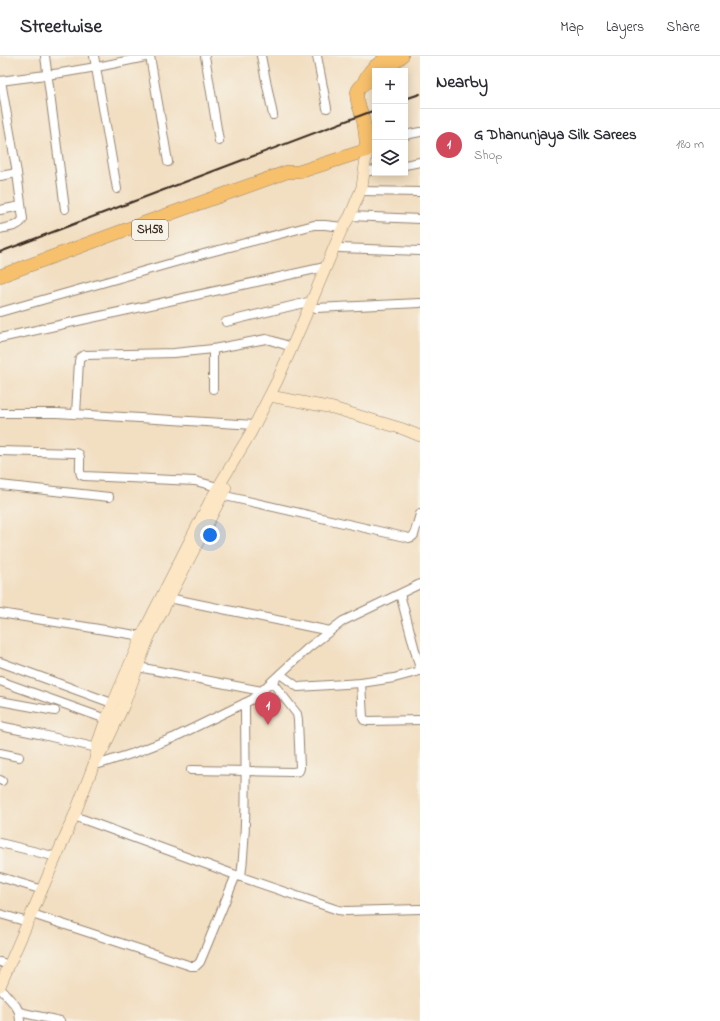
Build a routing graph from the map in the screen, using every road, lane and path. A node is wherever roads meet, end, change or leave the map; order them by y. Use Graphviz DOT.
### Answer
graph roads {
  1 [pos="45,56"];
  2 [pos="94,56"];
  3 [pos="150,56"];
  4 [pos="205,56"];
  5 [pos="261,56"];
  6 [pos="317,56"];
  7 [pos="389,56"];
  8 [pos="402,56"];
  9 [pos="95,68"];
  10 [pos="388,68"];
  11 [pos="48,74"];
  12 [pos="370,80"];
  13 [pos="0,81"];
  14 [pos="326,108"];
  15 [pos="273,115"];
  16 [pos="420,132"];
  17 [pos="408,134"];
  18 [pos="219,142"];
  19 [pos="369,145"];
  20 [pos="168,162"];
  21 [pos="420,162"];
  22 [pos="408,164"];
  23 [pos="370,171"];
  24 [pos="299,172"];
  25 [pos="17,174"];
  26 [pos="0,176"];
  27 [pos="117,189"];
  28 [pos="360,191"];
  29 [pos="420,192"];
  30 [pos="21,206"];
  31 [pos="65,209"];
  32 [pos="0,210"];
  33 [pos="420,219"];
  34 [pos="347,221"];
  35 [pos="0,229"];
  36 [pos="340,248"];
  37 [pos="420,251"];
  38 [pos="325,267"];
  39 [pos="0,276"];
  40 [pos="0,285"];
  41 [pos="420,303"];
  42 [pos="314,304"];
  43 [pos="0,312"];
  44 [pos="226,322"];
  45 [pos="0,338"];
  46 [pos="292,347"];
  47 [pos="213,349"];
  48 [pos="213,389"];
  49 [pos="273,396"];
  50 [pos="0,413"];
  51 [pos="76,414"];
  52 [pos="255,425"];
  53 [pos="420,436"];
  54 [pos="0,451"];
  55 [pos="0,485"];
  56 [pos="220,491"];
  57 [pos="109,497"];
  58 [pos="420,514"];
  59 [pos="420,584"];
  60 [pos="400,594"];
  61 [pos="165,598"];
  62 [pos="0,613"];
  63 [pos="330,631"];
  64 [pos="142,636"];
  65 [pos="0,662"];
  66 [pos="138,666"];
  67 [pos="420,670"];
  68 [pos="280,674"];
  69 [pos="0,681"];
  70 [pos="272,682"];
  71 [pos="361,683"];
  72 [pos="262,691"];
  73 [pos="0,701"];
  74 [pos="112,703"];
  75 [pos="245,703"];
  76 [pos="55,711"];
  77 [pos="106,719"];
  78 [pos="420,720"];
  79 [pos="0,726"];
  80 [pos="97,748"];
  81 [pos="0,753"];
  82 [pos="19,757"];
  83 [pos="93,765"];
  84 [pos="191,770"];
  85 [pos="245,771"];
  86 [pos="74,816"];
  87 [pos="0,843"];
  88 [pos="57,857"];
  89 [pos="239,876"];
  90 [pos="0,877"];
  91 [pos="42,890"];
  92 [pos="420,909"];
  93 [pos="0,914"];
  94 [pos="30,918"];
  95 [pos="4,964"];
  96 [pos="0,987"];
  97 [pos="19,1012"];
  98 [pos="20,1021"];
  99 [pos="60,1021"];
  1 -- 11 [label="street"];
  2 -- 9 [label="street"];
  3 -- 9 [label="street"];
  3 -- 20 [label="street"];
  4 -- 18 [label="street"];
  5 -- 15 [label="street"];
  6 -- 14 [label="street"];
  7 -- 12 [label="main road"];
  8 -- 10 [label="main road"];
  9 -- 11 [label="street"];
  9 -- 27 [label="street"];
  11 -- 13 [label="street"];
  11 -- 31 [label="street"];
  12 -- 19 [label="main road"];
  13 -- 25 [label="street"];
  16 -- 17 [label="street"];
  19 -- 23 [label="main road"];
  19 -- 24 [label="main road, SH58"];
  21 -- 22 [label="street"];
  23 -- 28 [label="main road"];
  24 -- 39 [label="main road, SH58"];
  24 -- 40 [label="main road, SH58"];
  25 -- 26 [label="street"];
  25 -- 30 [label="street"];
  28 -- 29 [label="street"];
  28 -- 34 [label="main road"];
  30 -- 32 [label="street"];
  30 -- 35 [label="street"];
  33 -- 34 [label="street"];
  34 -- 36 [label="main road"];
  34 -- 38 [label="main road"];
  34 -- 43 [label="street"];
  36 -- 37 [label="street"];
  36 -- 42 [label="main road"];
  38 -- 42 [label="main road"];
  38 -- 45 [label="street"];
  41 -- 42 [label="street"];
  42 -- 44 [label="street"];
  42 -- 46 [label="main road"];
  42 -- 49 [label="main road"];
  46 -- 47 [label="street"];
  46 -- 49 [label="main road"];
  47 -- 48 [label="street"];
  47 -- 51 [label="street"];
  49 -- 52 [label="main road"];
  49 -- 53 [label="main road"];
  49 -- 56 [label="main road"];
  50 -- 51 [label="street"];
  51 -- 52 [label="street"];
  52 -- 56 [label="main road"];
  54 -- 56 [label="street"];
  55 -- 57 [label="street"];
  56 -- 58 [label="street"];
  56 -- 61 [label="main road"];
  59 -- 60 [label="street"];
  60 -- 63 [label="street"];
  60 -- 67 [label="street"];
  61 -- 63 [label="street"];
  61 -- 64 [label="main road"];
  61 -- 66 [label="main road"];
  62 -- 64 [label="street"];
  63 -- 68 [label="street"];
  64 -- 74 [label="main road"];
  65 -- 74 [label="street"];
  66 -- 72 [label="street"];
  66 -- 83 [label="main road"];
  67 -- 71 [label="street"];
  68 -- 70 [label="street"];
  68 -- 71 [label="street"];
  69 -- 77 [label="street"];
  70 -- 72 [label="street"];
  70 -- 85 [label="street"];
  71 -- 78 [label="street"];
  72 -- 75 [label="street"];
  73 -- 76 [label="street"];
  74 -- 77 [label="main road"];
  75 -- 83 [label="street"];
  75 -- 85 [label="street"];
  77 -- 80 [label="main road"];
  79 -- 80 [label="street"];
  80 -- 83 [label="main road"];
  81 -- 82 [label="street"];
  83 -- 86 [label="main road"];
  84 -- 85 [label="street"];
  85 -- 89 [label="street"];
  86 -- 88 [label="main road"];
  86 -- 89 [label="street"];
  87 -- 88 [label="street"];
  88 -- 91 [label="main road"];
  89 -- 92 [label="street"];
  89 -- 94 [label="street"];
  90 -- 91 [label="street"];
  91 -- 94 [label="main road"];
  93 -- 94 [label="street"];
  94 -- 95 [label="main road"];
  95 -- 96 [label="main road"];
  96 -- 97 [label="street"];
  97 -- 98 [label="street"];
  97 -- 99 [label="street"];
}
